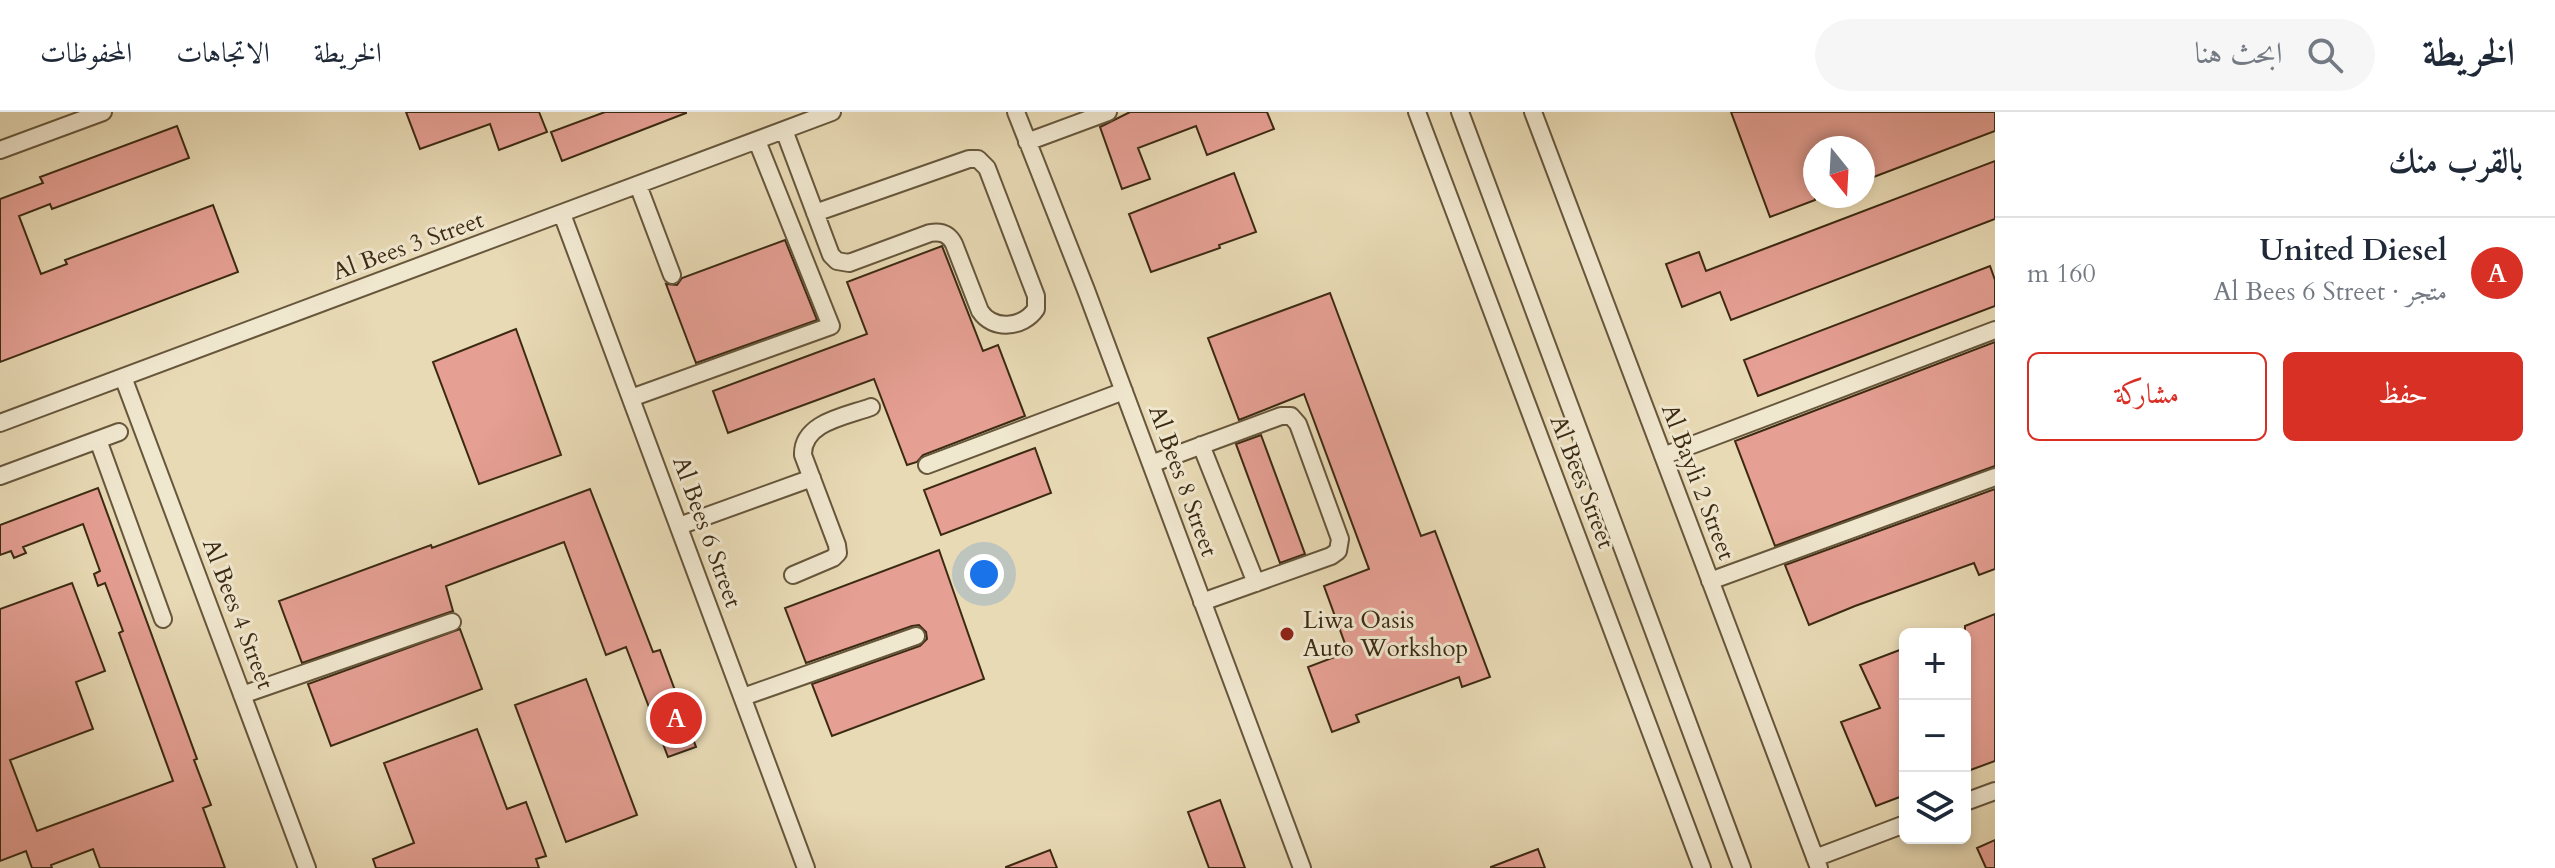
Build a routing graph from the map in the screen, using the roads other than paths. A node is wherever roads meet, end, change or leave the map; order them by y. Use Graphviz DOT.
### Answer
graph roads {
  1 [pos="103,112"];
  2 [pos="832,112"];
  3 [pos="1016,112"];
  4 [pos="1108,112"];
  5 [pos="1417,112"];
  6 [pos="1460,112"];
  7 [pos="1533,112"];
  8 [pos="784,130"];
  9 [pos="757,141"];
  10 [pos="1027,142"];
  11 [pos="0,150"];
  12 [pos="638,185"];
  13 [pos="815,213"];
  14 [pos="562,214"];
  15 [pos="672,275"];
  16 [pos="1995,330"];
  17 [pos="123,377"];
  18 [pos="1124,391"];
  19 [pos="631,398"];
  20 [pos="871,407"];
  21 [pos="0,423"];
  22 [pos="119,432"];
  23 [pos="98,440"];
  24 [pos="1201,445"];
  25 [pos="1663,456"];
  26 [pos="1151,464"];
  27 [pos="927,465"];
  28 [pos="0,476"];
  29 [pos="1995,477"];
  30 [pos="812,478"];
  31 [pos="679,526"];
  32 [pos="793,575"];
  33 [pos="1710,581"];
  34 [pos="1256,583"];
  35 [pos="1202,602"];
  36 [pos="163,619"];
  37 [pos="452,622"];
  38 [pos="916,636"];
  39 [pos="242,695"];
  40 [pos="743,697"];
  41 [pos="1995,791"];
  42 [pos="1971,800"];
  43 [pos="1899,827"];
  44 [pos="1817,863"];
  45 [pos="307,868"];
  46 [pos="806,868"];
  47 [pos="1302,868"];
  48 [pos="1702,868"];
  49 [pos="1742,868"];
  1 -- 11 [label="street"];
  2 -- 8 [label="street, Al Bees 3 Street"];
  3 -- 10 [label="street, Al Bees 8 Street"];
  4 -- 10 [label="street"];
  5 -- 48 [label="street, Al Bees Street"];
  6 -- 49 [label="street, Al Bees Street"];
  7 -- 25 [label="street, Al Bayli 2 Street"];
  8 -- 9 [label="street, Al Bees 3 Street"];
  8 -- 13 [label="street"];
  9 -- 12 [label="street, Al Bees 3 Street"];
  9 -- 19 [label="street"];
  10 -- 18 [label="street, Al Bees 8 Street"];
  12 -- 14 [label="street, Al Bees 3 Street"];
  12 -- 15 [label="street"];
  13 -- 13 [label="street"];
  14 -- 17 [label="street, Al Bees 3 Street"];
  14 -- 19 [label="street, Al Bees 6 Street"];
  16 -- 25 [label="street"];
  17 -- 21 [label="street, Al Bees 3 Street"];
  17 -- 39 [label="street, Al Bees 4 Street"];
  18 -- 26 [label="street, Al Bees 8 Street"];
  18 -- 27 [label="street"];
  19 -- 31 [label="street, Al Bees 6 Street"];
  20 -- 30 [label="street"];
  22 -- 23 [label="street"];
  23 -- 28 [label="street"];
  23 -- 36 [label="street"];
  24 -- 26 [label="street"];
  24 -- 34 [label="street"];
  24 -- 34 [label="street"];
  25 -- 33 [label="street, Al Bayli 2 Street"];
  26 -- 35 [label="street, Al Bees 8 Street"];
  29 -- 33 [label="street"];
  30 -- 31 [label="street"];
  30 -- 32 [label="street"];
  31 -- 40 [label="street, Al Bees 6 Street"];
  33 -- 44 [label="street, Al Bayli 2 Street"];
  34 -- 35 [label="street"];
  35 -- 47 [label="street, Al Bees 8 Street"];
  37 -- 39 [label="street"];
  38 -- 40 [label="street"];
  39 -- 45 [label="street, Al Bees 4 Street"];
  40 -- 46 [label="street, Al Bees 6 Street"];
  41 -- 42 [label="street"];
  43 -- 44 [label="street"];
}
